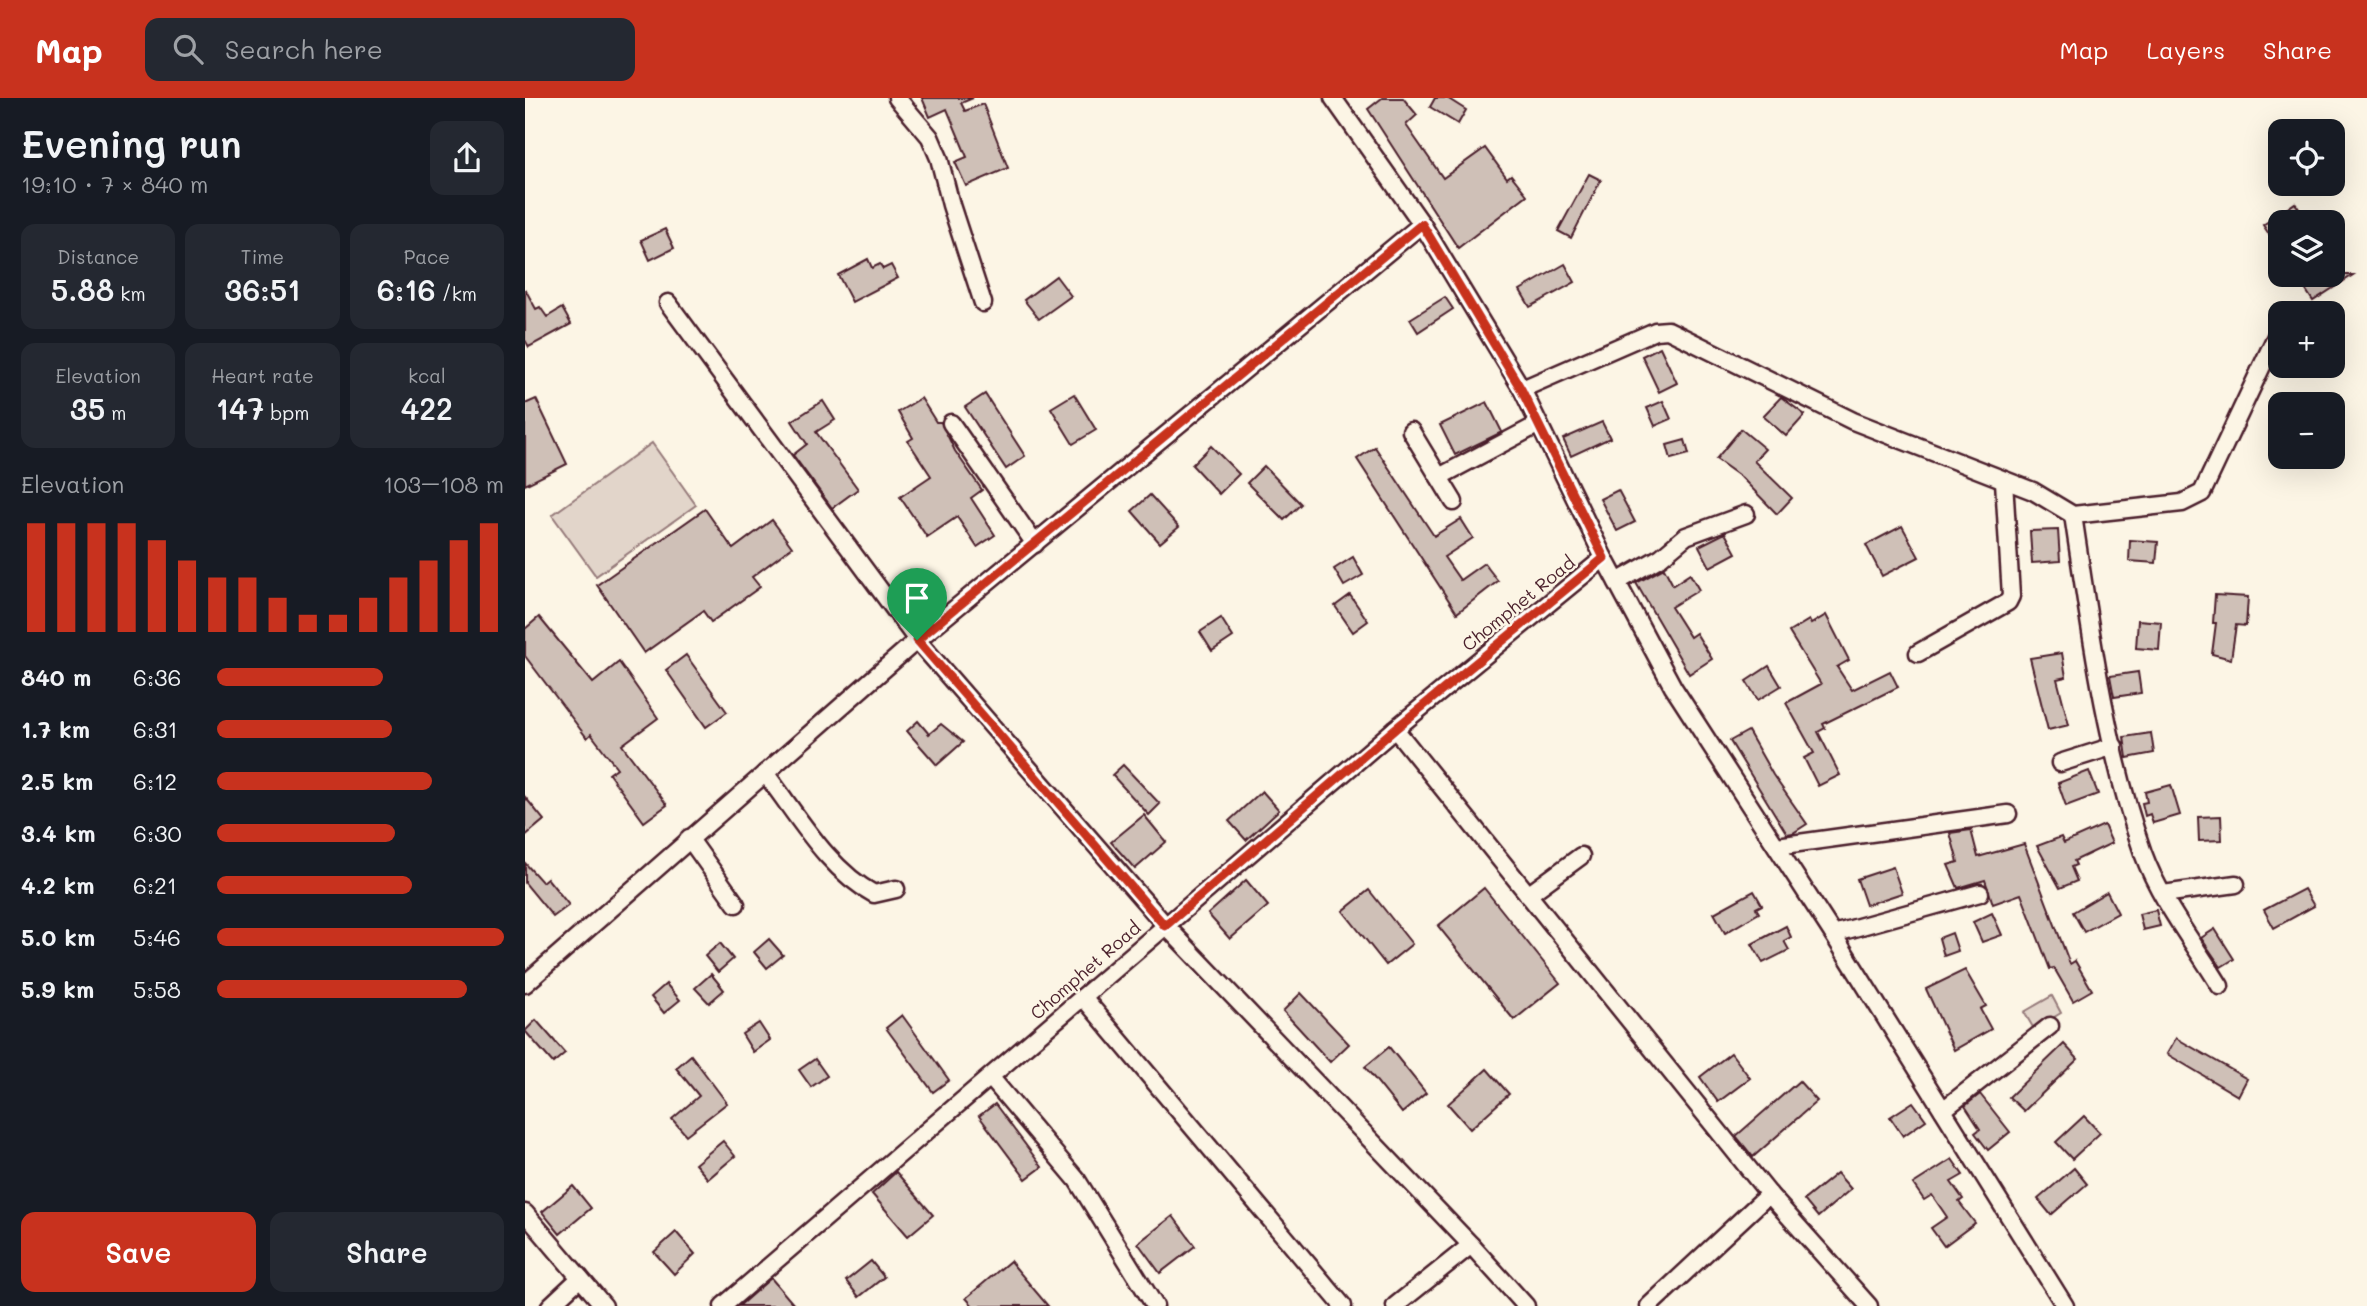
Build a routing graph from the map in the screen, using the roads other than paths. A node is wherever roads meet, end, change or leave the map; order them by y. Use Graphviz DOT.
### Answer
graph roads {
  1 [pos="897,98"];
  2 [pos="1333,98"];
  3 [pos="1422,224"];
  4 [pos="669,303"];
  5 [pos="983,303"];
  6 [pos="2268,353"];
  7 [pos="1521,389"];
  8 [pos="951,423"];
  9 [pos="1539,424"];
  10 [pos="1411,432"];
  11 [pos="1439,477"];
  12 [pos="2004,481"];
  13 [pos="1454,502"];
  14 [pos="1746,514"];
  15 [pos="2073,515"];
  16 [pos="1035,544"];
  17 [pos="1604,558"];
  18 [pos="1617,582"];
  19 [pos="917,640"];
  20 [pos="1918,653"];
  21 [pos="1395,729"];
  22 [pos="2114,746"];
  23 [pos="2060,763"];
  24 [pos="765,773"];
  25 [pos="2008,814"];
  26 [pos="689,838"];
  27 [pos="1777,846"];
  28 [pos="1581,856"];
  29 [pos="2236,884"];
  30 [pos="896,889"];
  31 [pos="1980,893"];
  32 [pos="2163,894"];
  33 [pos="1528,895"];
  34 [pos="736,904"];
  35 [pos="1165,926"];
  36 [pos="1833,934"];
  37 [pos="525,984"];
  38 [pos="2220,986"];
  39 [pos="1083,997"];
  40 [pos="2050,1027"];
  41 [pos="992,1078"];
  42 [pos="1943,1110"];
  43 [pos="1769,1194"];
  44 [pos="525,1213"];
  45 [pos="1471,1245"];
  46 [pos="580,1278"];
  47 [pos="1522,1305"];
  48 [pos="550,1306"];
  49 [pos="604,1306"];
  50 [pos="723,1306"];
  51 [pos="1155,1306"];
  52 [pos="1343,1306"];
  53 [pos="1395,1306"];
  54 [pos="1649,1306"];
  55 [pos="1869,1306"];
  56 [pos="2066,1306"];
  1 -- 5 [label="street"];
  2 -- 3 [label="street"];
  3 -- 7 [label="street"];
  3 -- 16 [label="street"];
  4 -- 19 [label="street"];
  6 -- 15 [label="street"];
  7 -- 9 [label="street"];
  7 -- 12 [label="street"];
  8 -- 16 [label="street"];
  9 -- 11 [label="street"];
  9 -- 17 [label="street"];
  10 -- 11 [label="street"];
  11 -- 13 [label="street"];
  12 -- 15 [label="street"];
  12 -- 20 [label="street"];
  14 -- 18 [label="street"];
  15 -- 22 [label="street"];
  16 -- 19 [label="street"];
  17 -- 18 [label="street"];
  17 -- 21 [label="street, Chomphet Road"];
  18 -- 27 [label="street"];
  19 -- 24 [label="street"];
  19 -- 35 [label="street"];
  21 -- 33 [label="street"];
  21 -- 35 [label="street, Chomphet Road"];
  22 -- 23 [label="street"];
  22 -- 32 [label="street"];
  24 -- 26 [label="street"];
  24 -- 30 [label="street"];
  25 -- 27 [label="street"];
  26 -- 34 [label="street"];
  26 -- 37 [label="street"];
  27 -- 36 [label="street"];
  28 -- 33 [label="street"];
  29 -- 32 [label="street"];
  31 -- 36 [label="street"];
  32 -- 38 [label="street"];
  33 -- 43 [label="street"];
  35 -- 39 [label="street, Chomphet Road"];
  35 -- 45 [label="street"];
  36 -- 42 [label="street"];
  39 -- 41 [label="street, Chomphet Road"];
  39 -- 52 [label="street"];
  40 -- 42 [label="street"];
  41 -- 50 [label="street, Chomphet Road"];
  41 -- 51 [label="street"];
  42 -- 56 [label="street"];
  43 -- 54 [label="street"];
  43 -- 55 [label="street"];
  44 -- 46 [label="street"];
  45 -- 47 [label="street"];
  45 -- 53 [label="street"];
  46 -- 48 [label="street"];
  46 -- 49 [label="street"];
}
